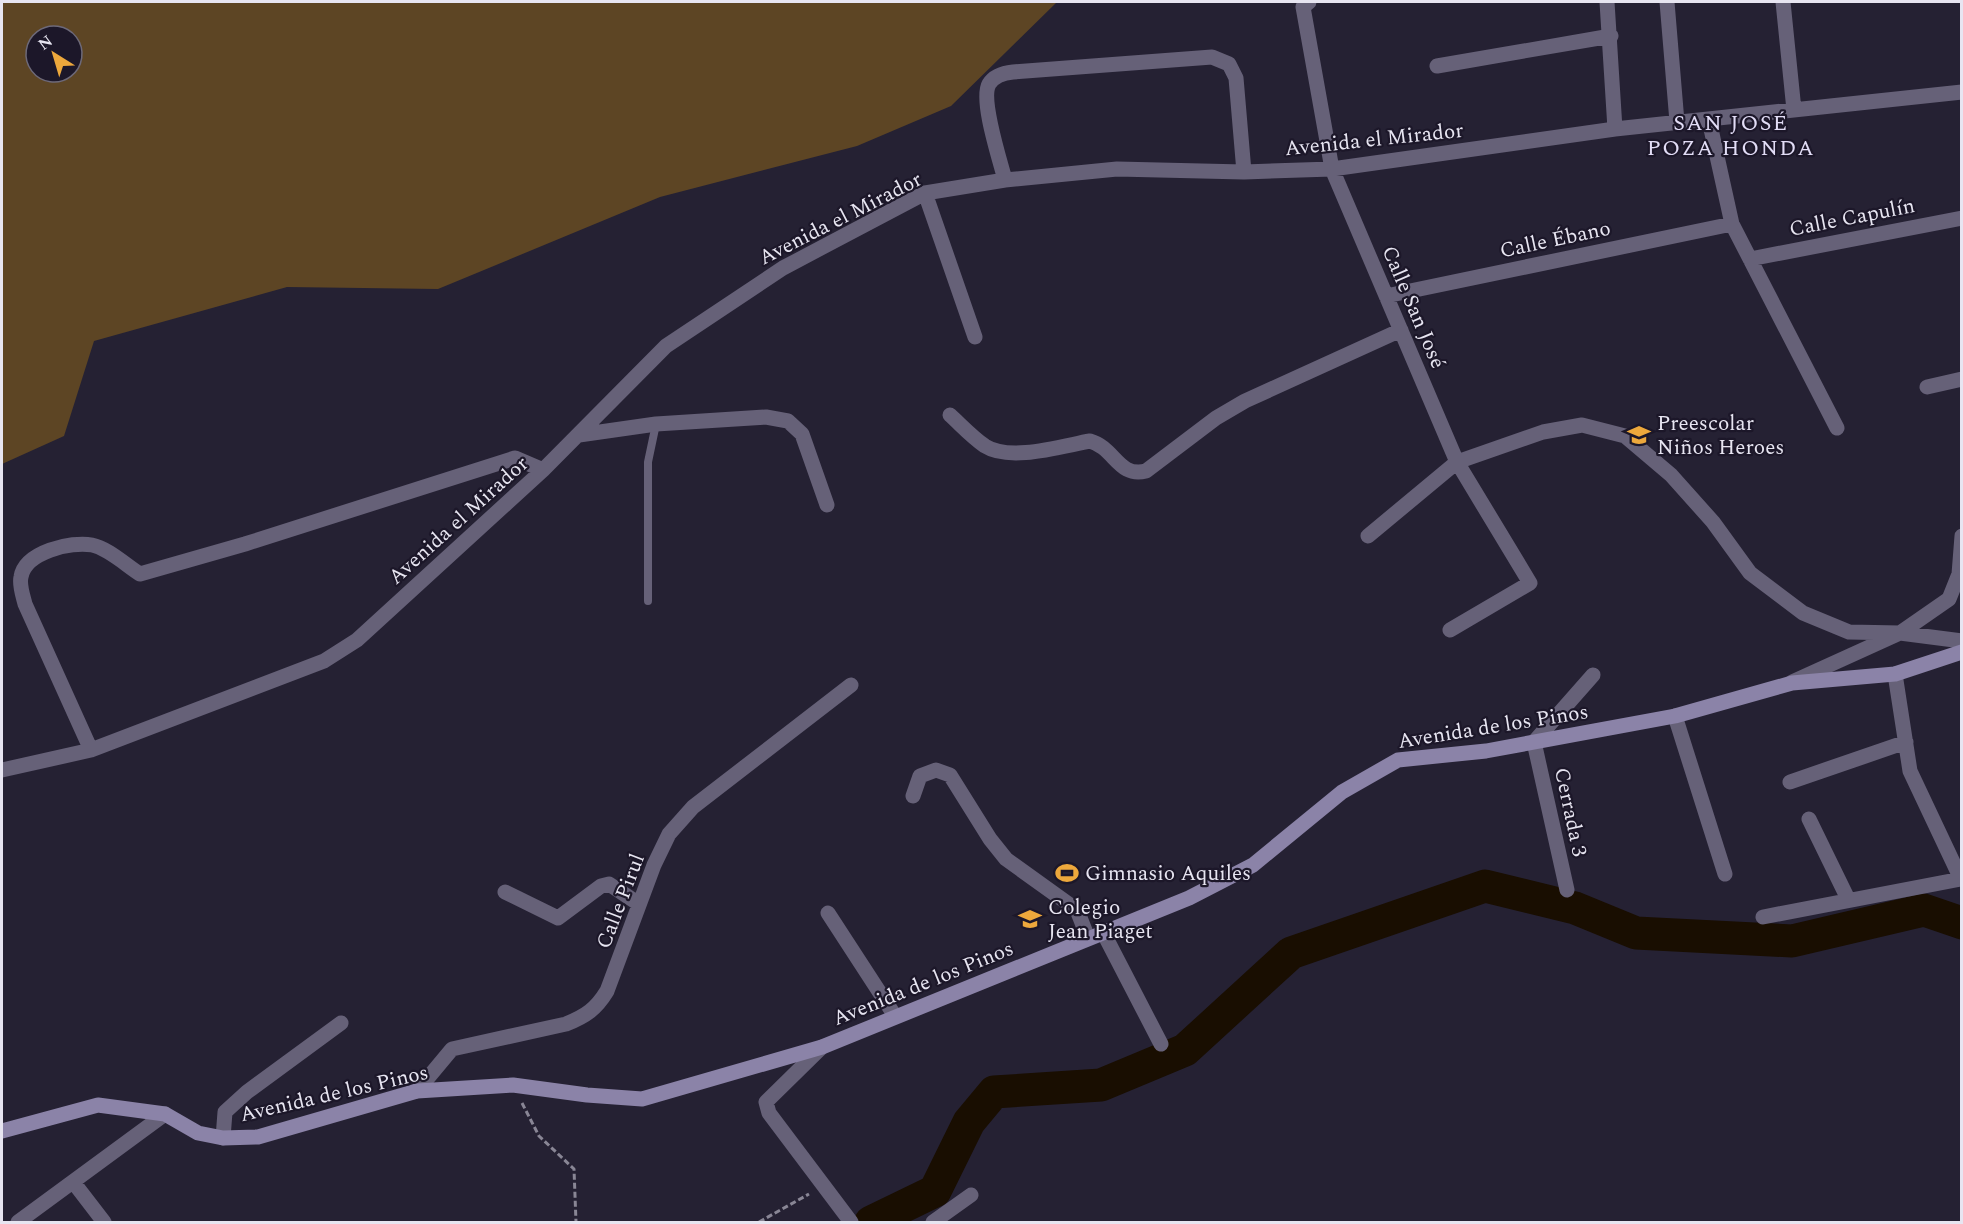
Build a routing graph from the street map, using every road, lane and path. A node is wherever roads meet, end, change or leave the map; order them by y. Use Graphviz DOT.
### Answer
graph roads {
  1 [pos="1607,2"];
  2 [pos="1667,2"];
  3 [pos="1783,2"];
  4 [pos="1306,4"];
  5 [pos="1611,36"];
  6 [pos="1437,66"];
  7 [pos="1962,92"];
  8 [pos="1794,110"];
  9 [pos="1709,120"];
  10 [pos="1677,122"];
  11 [pos="1615,129"];
  12 [pos="1332,169"];
  13 [pos="1244,172"];
  14 [pos="1005,180"];
  15 [pos="925,193"];
  16 [pos="1962,218"];
  17 [pos="1732,224"];
  18 [pos="1750,259"];
  19 [pos="1386,296"];
  20 [pos="1401,330"];
  21 [pos="975,336"];
  22 [pos="1962,379"];
  23 [pos="1927,387"];
  24 [pos="950,415"];
  25 [pos="656,424"];
  26 [pos="1837,428"];
  27 [pos="579,435"];
  28 [pos="1457,462"];
  29 [pos="543,470"];
  30 [pos="827,506"];
  31 [pos="1368,536"];
  32 [pos="1962,536"];
  33 [pos="648,601"];
  34 [pos="1450,630"];
  35 [pos="1900,633"];
  36 [pos="1962,641"];
  37 [pos="1962,652"];
  38 [pos="1593,675"];
  39 [pos="1895,675"];
  40 [pos="1792,683"];
  41 [pos="851,685"];
  42 [pos="1675,716"];
  43 [pos="1534,742"];
  44 [pos="1906,742"];
  45 [pos="91,750"];
  46 [pos="2,770"];
  47 [pos="1790,782"];
  48 [pos="913,796"];
  49 [pos="1809,819"];
  50 [pos="1725,874"];
  51 [pos="1567,890"];
  52 [pos="505,892"];
  53 [pos="1848,899"];
  54 [pos="639,904"];
  55 [pos="828,913"];
  56 [pos="1763,917"];
  57 [pos="1103,932"];
  58 [pos="1088,938"];
  59 [pos="895,1016"];
  60 [pos="341,1023"];
  61 [pos="1161,1044"];
  62 [pos="822,1047"];
  63 [pos="513,1085"];
  64 [pos="417,1090"];
  65 [pos="165,1114"];
  66 [pos="2,1131"];
  67 [pos="223,1138"];
  68 [pos="74,1183"];
  69 [pos="824,1185"];
  70 [pos="971,1195"];
  71 [pos="18,1222"];
  72 [pos="104,1222"];
  73 [pos="576,1222"];
  74 [pos="759,1222"];
  75 [pos="851,1222"];
  76 [pos="933,1222"];
  1 -- 5 [label="street"];
  2 -- 10 [label="street"];
  3 -- 8 [label="street"];
  4 -- 12 [label="street, Calle San José"];
  5 -- 6 [label="street"];
  5 -- 11 [label="street"];
  7 -- 8 [label="street, Avenida el Mirador"];
  8 -- 9 [label="street, Avenida el Mirador"];
  9 -- 10 [label="street, Avenida el Mirador"];
  9 -- 17 [label="street"];
  10 -- 11 [label="street, Avenida el Mirador"];
  11 -- 12 [label="street, Avenida el Mirador"];
  12 -- 13 [label="street, Avenida el Mirador"];
  12 -- 19 [label="street, Calle San José"];
  13 -- 14 [label="street, Avenida el Mirador"];
  13 -- 14 [label="street"];
  14 -- 15 [label="street, Avenida el Mirador"];
  15 -- 21 [label="street"];
  15 -- 27 [label="street, Avenida el Mirador"];
  16 -- 18 [label="street, Calle Capulín"];
  17 -- 18 [label="street"];
  17 -- 19 [label="street, Calle Ébano"];
  18 -- 26 [label="street"];
  19 -- 20 [label="street, Calle San José"];
  20 -- 24 [label="street"];
  20 -- 28 [label="street, Calle San José"];
  22 -- 23 [label="street"];
  25 -- 27 [label="street"];
  25 -- 30 [label="street"];
  25 -- 33 [label="lane"];
  27 -- 29 [label="street, Avenida el Mirador"];
  28 -- 31 [label="street"];
  28 -- 34 [label="street, Calle San José"];
  28 -- 35 [label="street"];
  29 -- 45 [label="street, Avenida el Mirador"];
  29 -- 45 [label="street"];
  32 -- 35 [label="street"];
  35 -- 36 [label="street"];
  35 -- 40 [label="street"];
  37 -- 39 [label="street, Avenida de los Pinos"];
  38 -- 43 [label="street"];
  39 -- 40 [label="street, Avenida de los Pinos"];
  39 -- 44 [label="street"];
  40 -- 42 [label="street, Avenida de los Pinos"];
  41 -- 54 [label="street, Calle Pirul"];
  42 -- 43 [label="street, Avenida de los Pinos"];
  42 -- 50 [label="street"];
  43 -- 51 [label="street, Cerrada 3"];
  43 -- 57 [label="street, Avenida de los Pinos"];
  44 -- 47 [label="street"];
  44 -- 53 [label="street"];
  45 -- 46 [label="street, Avenida el Mirador"];
  48 -- 58 [label="street"];
  49 -- 53 [label="street"];
  52 -- 54 [label="street"];
  53 -- 56 [label="street"];
  54 -- 64 [label="street, Calle Pirul"];
  55 -- 59 [label="street"];
  57 -- 58 [label="street, Avenida de los Pinos"];
  57 -- 61 [label="street"];
  58 -- 59 [label="street, Avenida de los Pinos"];
  59 -- 62 [label="street, Avenida de los Pinos"];
  60 -- 67 [label="street"];
  62 -- 63 [label="street, Avenida de los Pinos"];
  62 -- 69 [label="street"];
  63 -- 64 [label="street, Avenida de los Pinos"];
  63 -- 73 [label="path"];
  64 -- 67 [label="street, Avenida de los Pinos"];
  65 -- 66 [label="street, Avenida de los Pinos"];
  65 -- 67 [label="street, Avenida de los Pinos"];
  65 -- 68 [label="street"];
  68 -- 71 [label="street"];
  68 -- 72 [label="street"];
  69 -- 74 [label="path"];
  69 -- 75 [label="street"];
  70 -- 76 [label="street"];
}
